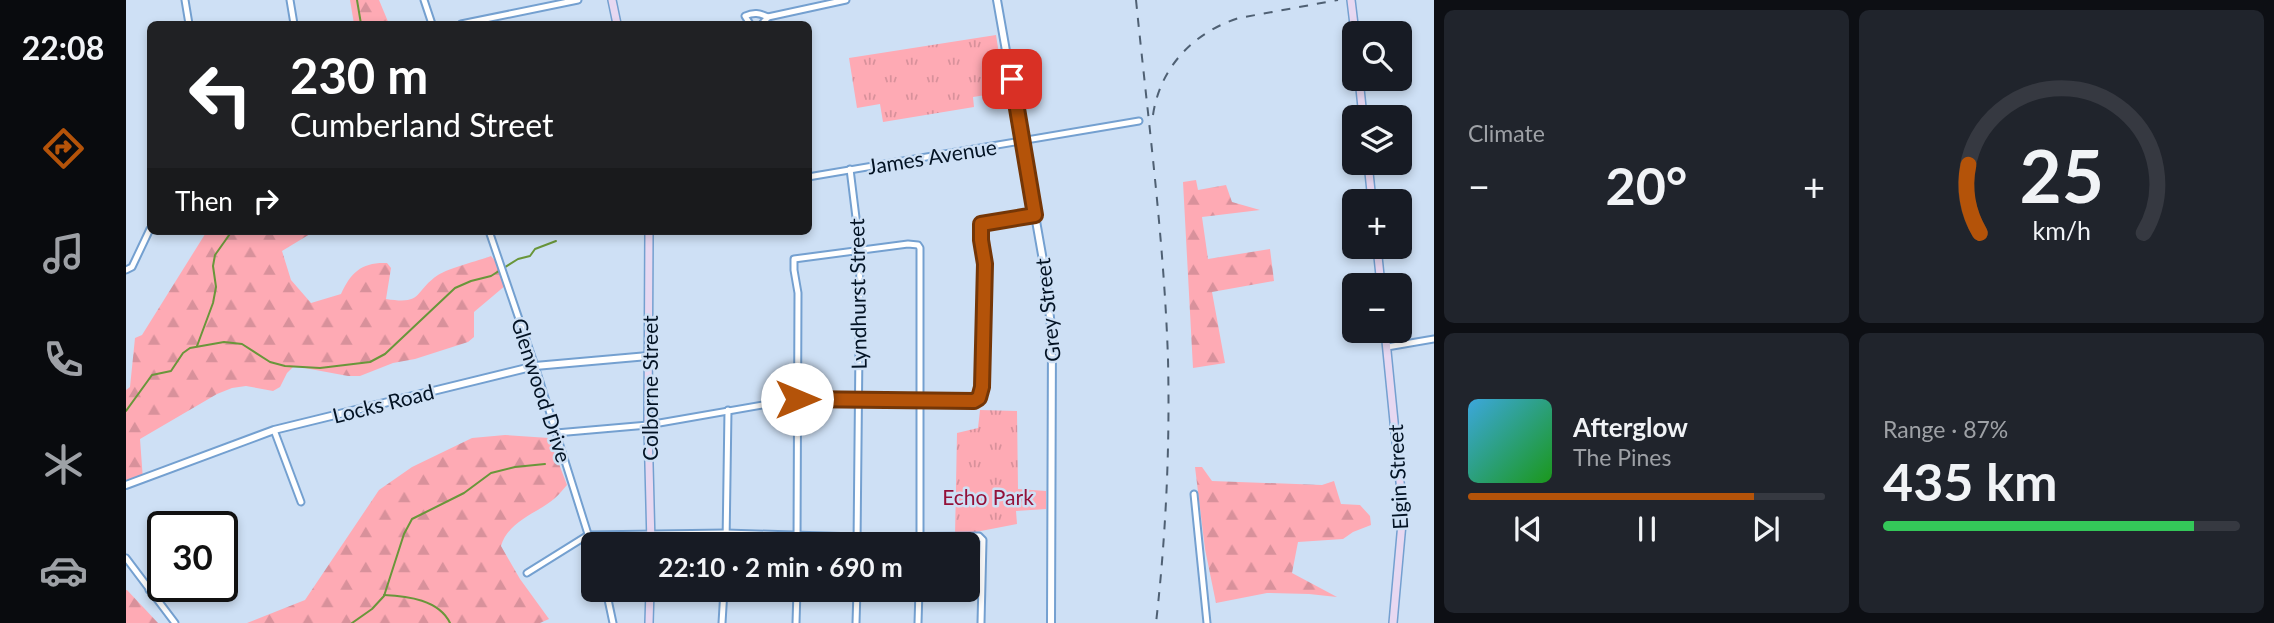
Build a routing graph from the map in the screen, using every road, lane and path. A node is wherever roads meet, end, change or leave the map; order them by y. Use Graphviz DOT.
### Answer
graph roads {
  1 [pos="185,0"];
  2 [pos="290,0"];
  3 [pos="424,0"];
  4 [pos="578,0"];
  5 [pos="612,0"];
  6 [pos="842,0"];
  7 [pos="997,0"];
  8 [pos="1351,0"];
  9 [pos="768,18"];
  10 [pos="188,21"];
  11 [pos="294,21"];
  12 [pos="431,21"];
  13 [pos="476,21"];
  14 [pos="616,21"];
  15 [pos="748,21"];
  16 [pos="765,21"];
  17 [pos="1354,21"];
  18 [pos="1139,121"];
  19 [pos="1023,141"];
  20 [pos="850,169"];
  21 [pos="812,176"];
  22 [pos="1035,215"];
  23 [pos="147,235"];
  24 [pos="490,235"];
  25 [pos="649,235"];
  26 [pos="860,250"];
  27 [pos="126,270"];
  28 [pos="1434,339"];
  29 [pos="1386,343"];
  30 [pos="1387,347"];
  31 [pos="648,356"];
  32 [pos="535,366"];
  33 [pos="797,399"];
  34 [pos="859,400"];
  35 [pos="920,400"];
  36 [pos="728,410"];
  37 [pos="648,425"];
  38 [pos="274,430"];
  39 [pos="556,433"];
  40 [pos="126,485"];
  41 [pos="1194,494"];
  42 [pos="301,502"];
  43 [pos="588,532"];
  44 [pos="651,532"];
  45 [pos="726,532"];
  46 [pos="798,532"];
  47 [pos="857,532"];
  48 [pos="920,532"];
  49 [pos="980,537"];
  50 [pos="581,540"];
  51 [pos="126,558"];
  52 [pos="527,573"];
  53 [pos="147,587"];
  54 [pos="159,602"];
  55 [pos="609,602"];
  56 [pos="650,602"];
  57 [pos="723,602"];
  58 [pos="797,602"];
  59 [pos="857,602"];
  60 [pos="919,602"];
  61 [pos="176,623"];
  62 [pos="613,623"];
  63 [pos="649,623"];
  64 [pos="722,623"];
  65 [pos="796,623"];
  66 [pos="856,623"];
  67 [pos="918,623"];
  68 [pos="981,623"];
  69 [pos="1051,623"];
  70 [pos="1207,623"];
  71 [pos="1393,623"];
  1 -- 10 [label="street"];
  2 -- 11 [label="street"];
  3 -- 12 [label="street"];
  4 -- 13 [label="street"];
  5 -- 14 [label="main road"];
  6 -- 9 [label="street"];
  7 -- 19 [label="street, Grey Street"];
  8 -- 17 [label="main road"];
  9 -- 15 [label="street"];
  9 -- 16 [label="street"];
  18 -- 19 [label="street, James Avenue"];
  19 -- 20 [label="street, James Avenue"];
  19 -- 22 [label="street, Grey Street"];
  20 -- 21 [label="street, James Avenue"];
  20 -- 26 [label="street, Lyndhurst Street"];
  22 -- 35 [label="street"];
  22 -- 69 [label="street, Grey Street"];
  23 -- 27 [label="street"];
  24 -- 32 [label="street, Glenwood Drive"];
  25 -- 31 [label="main road, Colborne Street"];
  26 -- 33 [label="street"];
  26 -- 34 [label="street, Lyndhurst Street"];
  26 -- 35 [label="street"];
  28 -- 30 [label="street"];
  29 -- 30 [label="main road, Elgin Street"];
  30 -- 71 [label="main road, Elgin Street"];
  31 -- 32 [label="street, Locks Road"];
  31 -- 37 [label="main road, Colborne Street"];
  32 -- 38 [label="street, Locks Road"];
  32 -- 39 [label="street, Glenwood Drive"];
  33 -- 34 [label="street"];
  33 -- 36 [label="street"];
  33 -- 46 [label="street"];
  34 -- 35 [label="street"];
  34 -- 47 [label="street, Lyndhurst Street"];
  35 -- 48 [label="street"];
  36 -- 37 [label="street"];
  36 -- 45 [label="street"];
  37 -- 39 [label="street"];
  37 -- 44 [label="main road, Colborne Street"];
  38 -- 40 [label="street, Locks Road"];
  38 -- 42 [label="street"];
  39 -- 43 [label="street, Glenwood Drive"];
  41 -- 70 [label="street"];
  49 -- 68 [label="street"];
  50 -- 52 [label="street"];
  51 -- 53 [label="street"];
  54 -- 61 [label="street"];
  55 -- 62 [label="street"];
  56 -- 63 [label="main road"];
  57 -- 64 [label="street"];
  58 -- 65 [label="street"];
  59 -- 66 [label="street"];
  60 -- 67 [label="street"];
}
